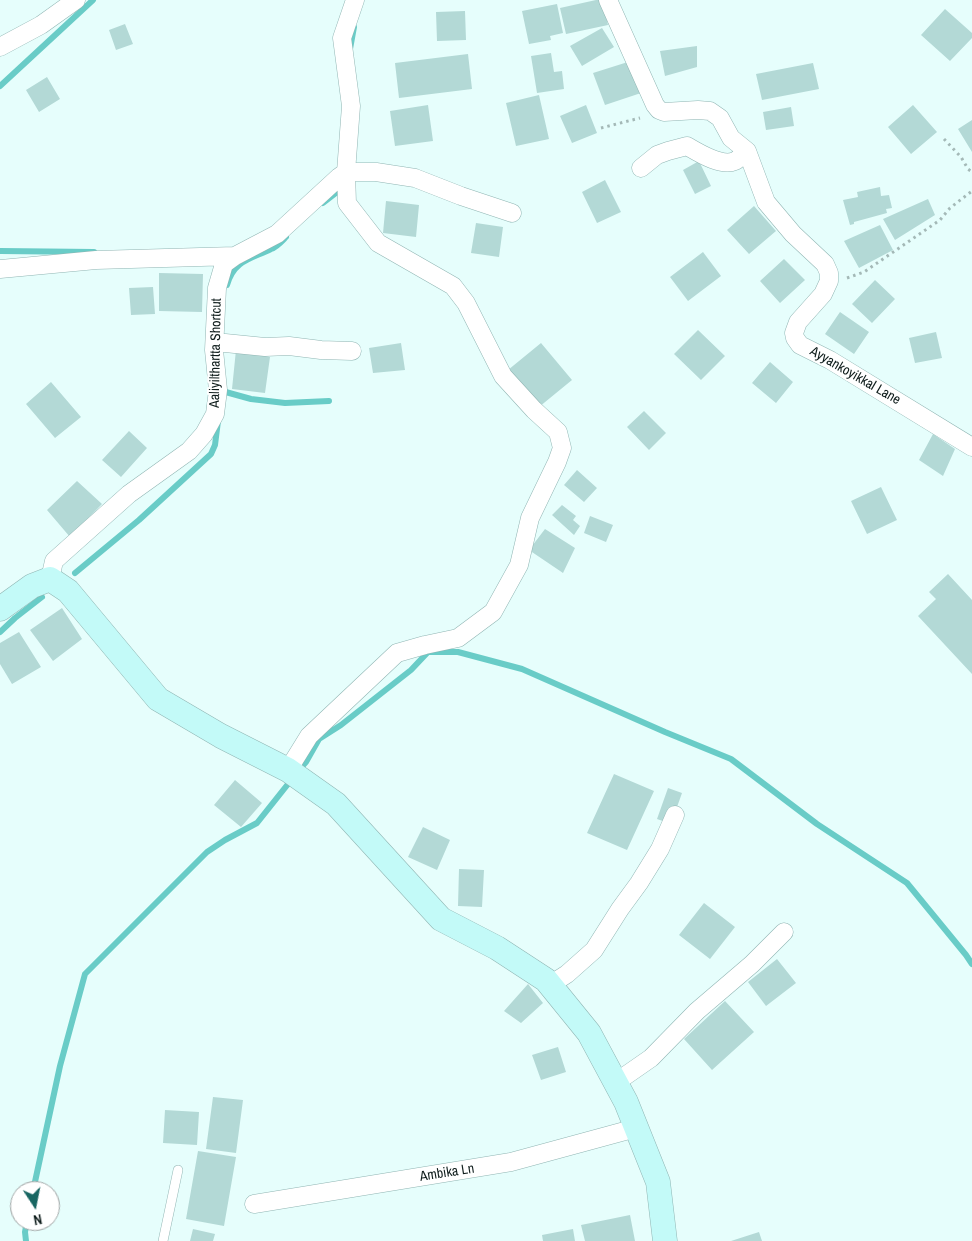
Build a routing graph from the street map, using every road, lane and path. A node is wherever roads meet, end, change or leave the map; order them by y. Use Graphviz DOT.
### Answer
graph roads {
  1 [pos="76,0"];
  2 [pos="355,0"];
  3 [pos="608,0"];
  4 [pos="0,47"];
  5 [pos="659,110"];
  6 [pos="601,128"];
  7 [pos="944,139"];
  8 [pos="747,150"];
  9 [pos="641,168"];
  10 [pos="353,172"];
  11 [pos="972,172"];
  12 [pos="972,192"];
  13 [pos="512,213"];
  14 [pos="235,256"];
  15 [pos="0,269"];
  16 [pos="829,277"];
  17 [pos="220,343"];
  18 [pos="352,352"];
  19 [pos="972,447"];
  20 [pos="50,579"];
  21 [pos="0,610"];
  22 [pos="288,770"];
  23 [pos="675,815"];
  24 [pos="784,932"];
  25 [pos="550,985"];
  26 [pos="616,1083"];
  27 [pos="636,1128"];
  28 [pos="178,1170"];
  29 [pos="254,1204"];
  30 [pos="163,1241"];
  31 [pos="665,1241"];
  1 -- 4 [label="street"];
  2 -- 10 [label="street"];
  3 -- 5 [label="street"];
  5 -- 6 [label="path"];
  5 -- 8 [label="street"];
  7 -- 11 [label="path"];
  8 -- 9 [label="street"];
  8 -- 16 [label="street"];
  10 -- 13 [label="street"];
  10 -- 14 [label="street, Aaliyilthartta Shortcut"];
  10 -- 22 [label="street"];
  12 -- 16 [label="path"];
  14 -- 15 [label="street"];
  14 -- 17 [label="street, Aaliyilthartta Shortcut"];
  16 -- 19 [label="street, Ayyankoyikkal Lane"];
  17 -- 18 [label="street"];
  17 -- 20 [label="street, Aaliyilthartta Shortcut"];
  20 -- 21 [label="main road"];
  20 -- 22 [label="main road"];
  22 -- 25 [label="main road"];
  23 -- 25 [label="street"];
  24 -- 26 [label="street"];
  25 -- 26 [label="main road"];
  26 -- 27 [label="main road"];
  27 -- 29 [label="street, Ambika Ln"];
  27 -- 31 [label="main road"];
  28 -- 30 [label="lane"];
}
